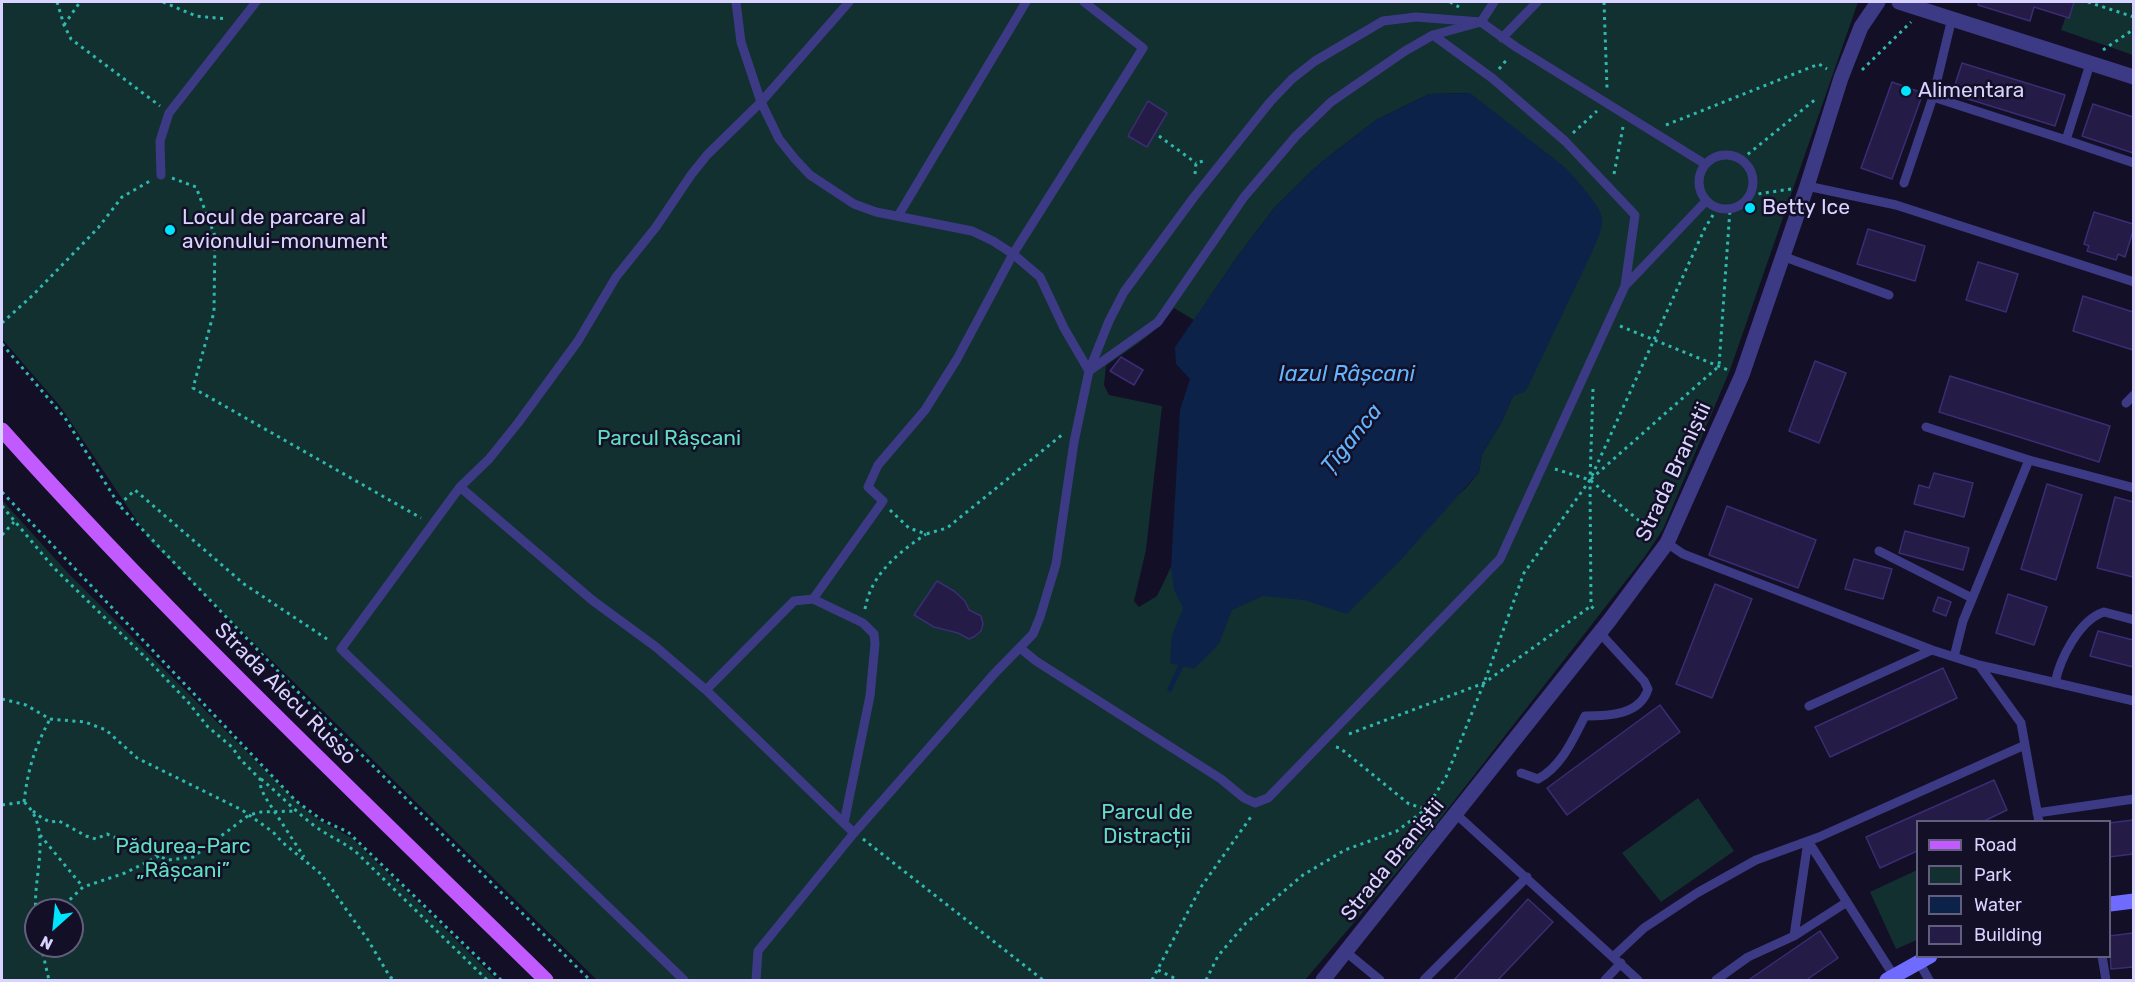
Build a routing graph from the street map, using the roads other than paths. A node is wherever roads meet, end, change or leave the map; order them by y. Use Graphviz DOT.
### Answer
graph roads {
  1 [pos="256,2"];
  2 [pos="736,2"];
  3 [pos="849,2"];
  4 [pos="1026,2"];
  5 [pos="1084,2"];
  6 [pos="1494,2"];
  7 [pos="1537,2"];
  8 [pos="1878,2"];
  9 [pos="1899,2"];
  10 [pos="1952,18"];
  11 [pos="1481,22"];
  12 [pos="1433,35"];
  13 [pos="1502,38"];
  14 [pos="2094,58"];
  15 [pos="2133,77"];
  16 [pos="1933,97"];
  17 [pos="761,102"];
  18 [pos="2066,140"];
  19 [pos="2133,163"];
  20 [pos="1706,164"];
  21 [pos="161,175"];
  22 [pos="1904,183"];
  23 [pos="1807,186"];
  24 [pos="1706,201"];
  25 [pos="898,216"];
  26 [pos="1013,254"];
  27 [pos="1782,256"];
  28 [pos="2133,282"];
  29 [pos="1625,286"];
  30 [pos="1889,295"];
  31 [pos="1089,371"];
  32 [pos="2133,395"];
  33 [pos="2126,403"];
  34 [pos="1926,427"];
  35 [pos="2,430"];
  36 [pos="2030,460"];
  37 [pos="460,487"];
  38 [pos="2133,489"];
  39 [pos="1667,543"];
  40 [pos="1879,551"];
  41 [pos="1972,598"];
  42 [pos="813,599"];
  43 [pos="2133,620"];
  44 [pos="1605,627"];
  45 [pos="1020,648"];
  46 [pos="1932,650"];
  47 [pos="1954,657"];
  48 [pos="1979,665"];
  49 [pos="2055,683"];
  50 [pos="706,690"];
  51 [pos="2133,701"];
  52 [pos="1809,706"];
  53 [pos="2025,745"];
  54 [pos="1521,773"];
  55 [pos="2133,799"];
  56 [pos="2038,817"];
  57 [pos="1453,820"];
  58 [pos="844,823"];
  59 [pos="854,833"];
  60 [pos="1808,841"];
  61 [pos="1527,877"];
  62 [pos="2133,901"];
  63 [pos="1847,902"];
  64 [pos="2111,904"];
  65 [pos="1794,936"];
  66 [pos="1346,952"];
  67 [pos="2102,958"];
  68 [pos="1925,959"];
  69 [pos="1617,960"];
  70 [pos="1891,978"];
  71 [pos="546,981"];
  72 [pos="684,981"];
  73 [pos="756,981"];
  74 [pos="1323,981"];
  75 [pos="1380,981"];
  76 [pos="1424,981"];
  77 [pos="1605,981"];
  78 [pos="1638,981"];
  79 [pos="1716,981"];
  80 [pos="1929,981"];
  81 [pos="2106,981"];
  1 -- 21 [label="lane"];
  2 -- 17 [label="lane"];
  3 -- 17 [label="lane"];
  4 -- 25 [label="lane"];
  5 -- 26 [label="lane"];
  6 -- 11 [label="lane"];
  7 -- 13 [label="lane"];
  8 -- 23 [label="street, Strada Braniștii"];
  9 -- 10 [label="street"];
  10 -- 14 [label="street"];
  10 -- 16 [label="lane"];
  11 -- 12 [label="lane"];
  11 -- 13 [label="lane"];
  11 -- 31 [label="lane"];
  12 -- 29 [label="lane"];
  12 -- 31 [label="lane"];
  13 -- 20 [label="lane"];
  14 -- 15 [label="street"];
  14 -- 18 [label="lane"];
  16 -- 18 [label="lane"];
  16 -- 22 [label="lane"];
  17 -- 25 [label="lane"];
  17 -- 37 [label="lane"];
  18 -- 19 [label="lane"];
  20 -- 24 [label="lane"];
  20 -- 24 [label="lane"];
  23 -- 27 [label="street, Strada Braniștii"];
  23 -- 28 [label="lane"];
  24 -- 29 [label="lane"];
  25 -- 26 [label="lane"];
  26 -- 31 [label="lane"];
  26 -- 42 [label="lane"];
  27 -- 30 [label="lane"];
  27 -- 39 [label="street, Strada Braniștii"];
  29 -- 45 [label="lane"];
  31 -- 45 [label="lane"];
  32 -- 33 [label="lane"];
  34 -- 36 [label="lane"];
  35 -- 71 [label="main road, Strada Alecu Russo"];
  36 -- 38 [label="lane"];
  36 -- 41 [label="lane"];
  37 -- 50 [label="lane"];
  37 -- 72 [label="lane"];
  39 -- 44 [label="street, Strada Braniștii"];
  39 -- 46 [label="lane"];
  40 -- 41 [label="lane"];
  41 -- 47 [label="lane"];
  42 -- 50 [label="lane"];
  42 -- 58 [label="lane"];
  43 -- 49 [label="lane"];
  44 -- 54 [label="lane"];
  44 -- 57 [label="street, Strada Braniștii"];
  45 -- 59 [label="lane"];
  46 -- 47 [label="lane"];
  46 -- 52 [label="lane"];
  47 -- 48 [label="lane"];
  48 -- 49 [label="lane"];
  48 -- 53 [label="lane"];
  49 -- 51 [label="lane"];
  50 -- 58 [label="lane"];
  53 -- 56 [label="lane"];
  53 -- 60 [label="lane"];
  55 -- 56 [label="lane"];
  57 -- 61 [label="lane"];
  57 -- 66 [label="street, Strada Braniștii"];
  58 -- 59 [label="lane"];
  59 -- 73 [label="lane"];
  60 -- 63 [label="lane"];
  60 -- 65 [label="lane"];
  60 -- 69 [label="lane"];
  61 -- 69 [label="lane"];
  61 -- 76 [label="lane"];
  62 -- 64 [label="main road"];
  63 -- 65 [label="lane"];
  63 -- 70 [label="lane"];
  65 -- 79 [label="lane"];
  66 -- 74 [label="street, Strada Braniștii"];
  66 -- 75 [label="lane"];
  67 -- 81 [label="lane"];
  68 -- 70 [label="main road"];
  68 -- 80 [label="lane"];
  69 -- 77 [label="lane"];
  69 -- 78 [label="lane"];
}
